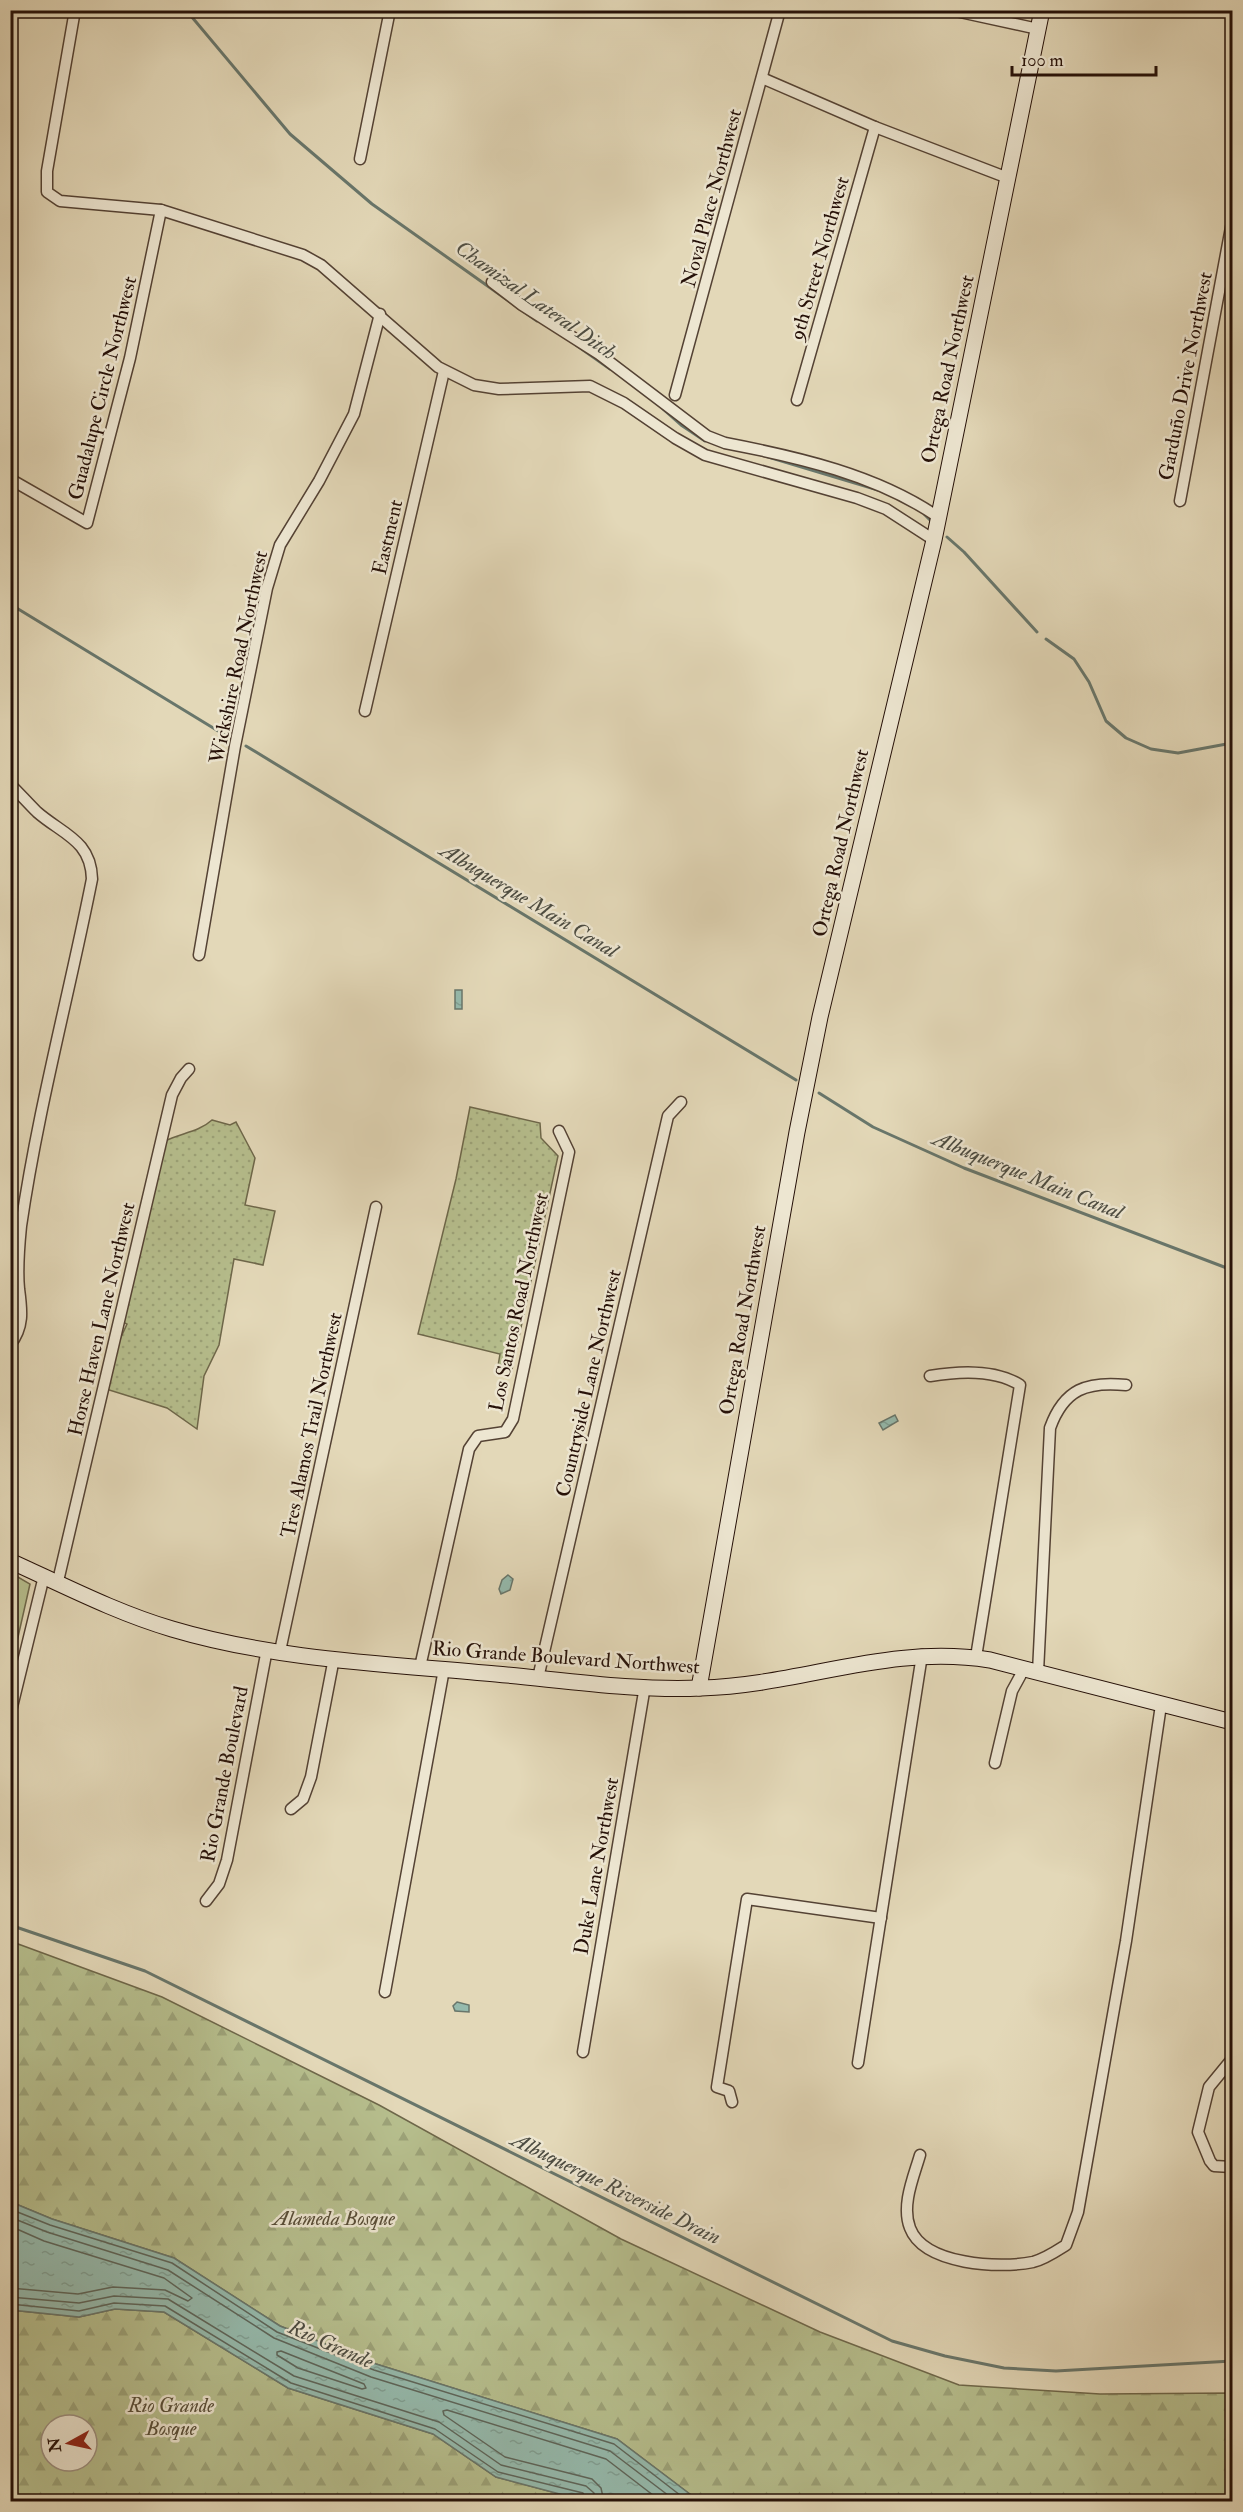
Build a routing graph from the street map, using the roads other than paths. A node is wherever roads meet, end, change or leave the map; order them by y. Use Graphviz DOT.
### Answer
graph roads {
  1 [pos="75,10"];
  2 [pos="390,10"];
  3 [pos="780,10"];
  4 [pos="951,10"];
  5 [pos="1041,10"];
  6 [pos="1038,29"];
  7 [pos="762,78"];
  8 [pos="875,127"];
  9 [pos="360,159"];
  10 [pos="1008,178"];
  11 [pos="161,210"];
  12 [pos="1233,222"];
  13 [pos="492,282"];
  14 [pos="380,314"];
  15 [pos="444,370"];
  16 [pos="675,395"];
  17 [pos="797,400"];
  18 [pos="10,479"];
  19 [pos="1180,501"];
  20 [pos="938,517"];
  21 [pos="934,540"];
  22 [pos="365,711"];
  23 [pos="10,784"];
  24 [pos="199,955"];
  25 [pos="189,1069"];
  26 [pos="681,1102"];
  27 [pos="560,1131"];
  28 [pos="376,1207"];
  29 [pos="10,1345"];
  30 [pos="930,1376"];
  31 [pos="1126,1385"];
  32 [pos="10,1561"];
  33 [pos="51,1579"];
  34 [pos="274,1650"];
  35 [pos="922,1654"];
  36 [pos="334,1658"];
  37 [pos="976,1658"];
  38 [pos="420,1667"];
  39 [pos="444,1669"];
  40 [pos="1031,1671"];
  41 [pos="538,1678"];
  42 [pos="645,1686"];
  43 [pos="699,1689"];
  44 [pos="1161,1705"];
  45 [pos="10,1715"];
  46 [pos="1233,1722"];
  47 [pos="995,1763"];
  48 [pos="291,1809"];
  49 [pos="206,1901"];
  50 [pos="881,1918"];
  51 [pos="385,1992"];
  52 [pos="583,2052"];
  53 [pos="1233,2059"];
  54 [pos="858,2063"];
  55 [pos="732,2102"];
  56 [pos="920,2155"];
  57 [pos="1233,2166"];
  1 -- 11 [label="street"];
  2 -- 9 [label="street"];
  3 -- 7 [label="street, Noval Place Northwest"];
  4 -- 6 [label="street"];
  5 -- 6 [label="street, Ortega Road Northwest"];
  6 -- 10 [label="street, Ortega Road Northwest"];
  7 -- 8 [label="street"];
  7 -- 16 [label="street, Noval Place Northwest"];
  8 -- 10 [label="street"];
  8 -- 17 [label="street, 9th Street Northwest"];
  10 -- 20 [label="street, Ortega Road Northwest"];
  11 -- 14 [label="street"];
  11 -- 18 [label="street, Guadalupe Circle Northwest"];
  12 -- 19 [label="street, Garduño Drive Northwest"];
  13 -- 20 [label="street"];
  14 -- 15 [label="street"];
  14 -- 24 [label="street, Wickshire Road Northwest"];
  15 -- 21 [label="street"];
  15 -- 22 [label="street, Eastment"];
  20 -- 21 [label="street, Ortega Road Northwest"];
  21 -- 43 [label="street, Ortega Road Northwest"];
  23 -- 29 [label="street"];
  25 -- 33 [label="street, Horse Haven Lane Northwest"];
  26 -- 41 [label="street, Countryside Lane Northwest"];
  27 -- 38 [label="street, Los Santos Road Northwest"];
  28 -- 34 [label="street, Tres Alamos Trail Northwest"];
  30 -- 37 [label="street"];
  31 -- 40 [label="street"];
  32 -- 33 [label="street, Rio Grande Boulevard Northwest"];
  33 -- 34 [label="street, Rio Grande Boulevard Northwest"];
  33 -- 45 [label="street, Horse Haven Lane Northwest"];
  34 -- 36 [label="street, Rio Grande Boulevard Northwest"];
  34 -- 49 [label="street, Rio Grande Boulevard"];
  35 -- 37 [label="street, Rio Grande Boulevard Northwest"];
  35 -- 43 [label="street, Rio Grande Boulevard Northwest"];
  35 -- 50 [label="street"];
  36 -- 38 [label="street, Rio Grande Boulevard Northwest"];
  36 -- 48 [label="street"];
  37 -- 40 [label="street, Rio Grande Boulevard Northwest"];
  38 -- 39 [label="street, Rio Grande Boulevard Northwest"];
  39 -- 41 [label="street, Rio Grande Boulevard Northwest"];
  39 -- 51 [label="street"];
  40 -- 44 [label="street, Rio Grande Boulevard Northwest"];
  40 -- 47 [label="street"];
  41 -- 42 [label="street, Rio Grande Boulevard Northwest"];
  42 -- 43 [label="street, Rio Grande Boulevard Northwest"];
  42 -- 52 [label="street, Duke Lane Northwest"];
  44 -- 46 [label="street, Rio Grande Boulevard Northwest"];
  44 -- 56 [label="street"];
  50 -- 54 [label="street"];
  50 -- 55 [label="street"];
  53 -- 57 [label="street"];
}
